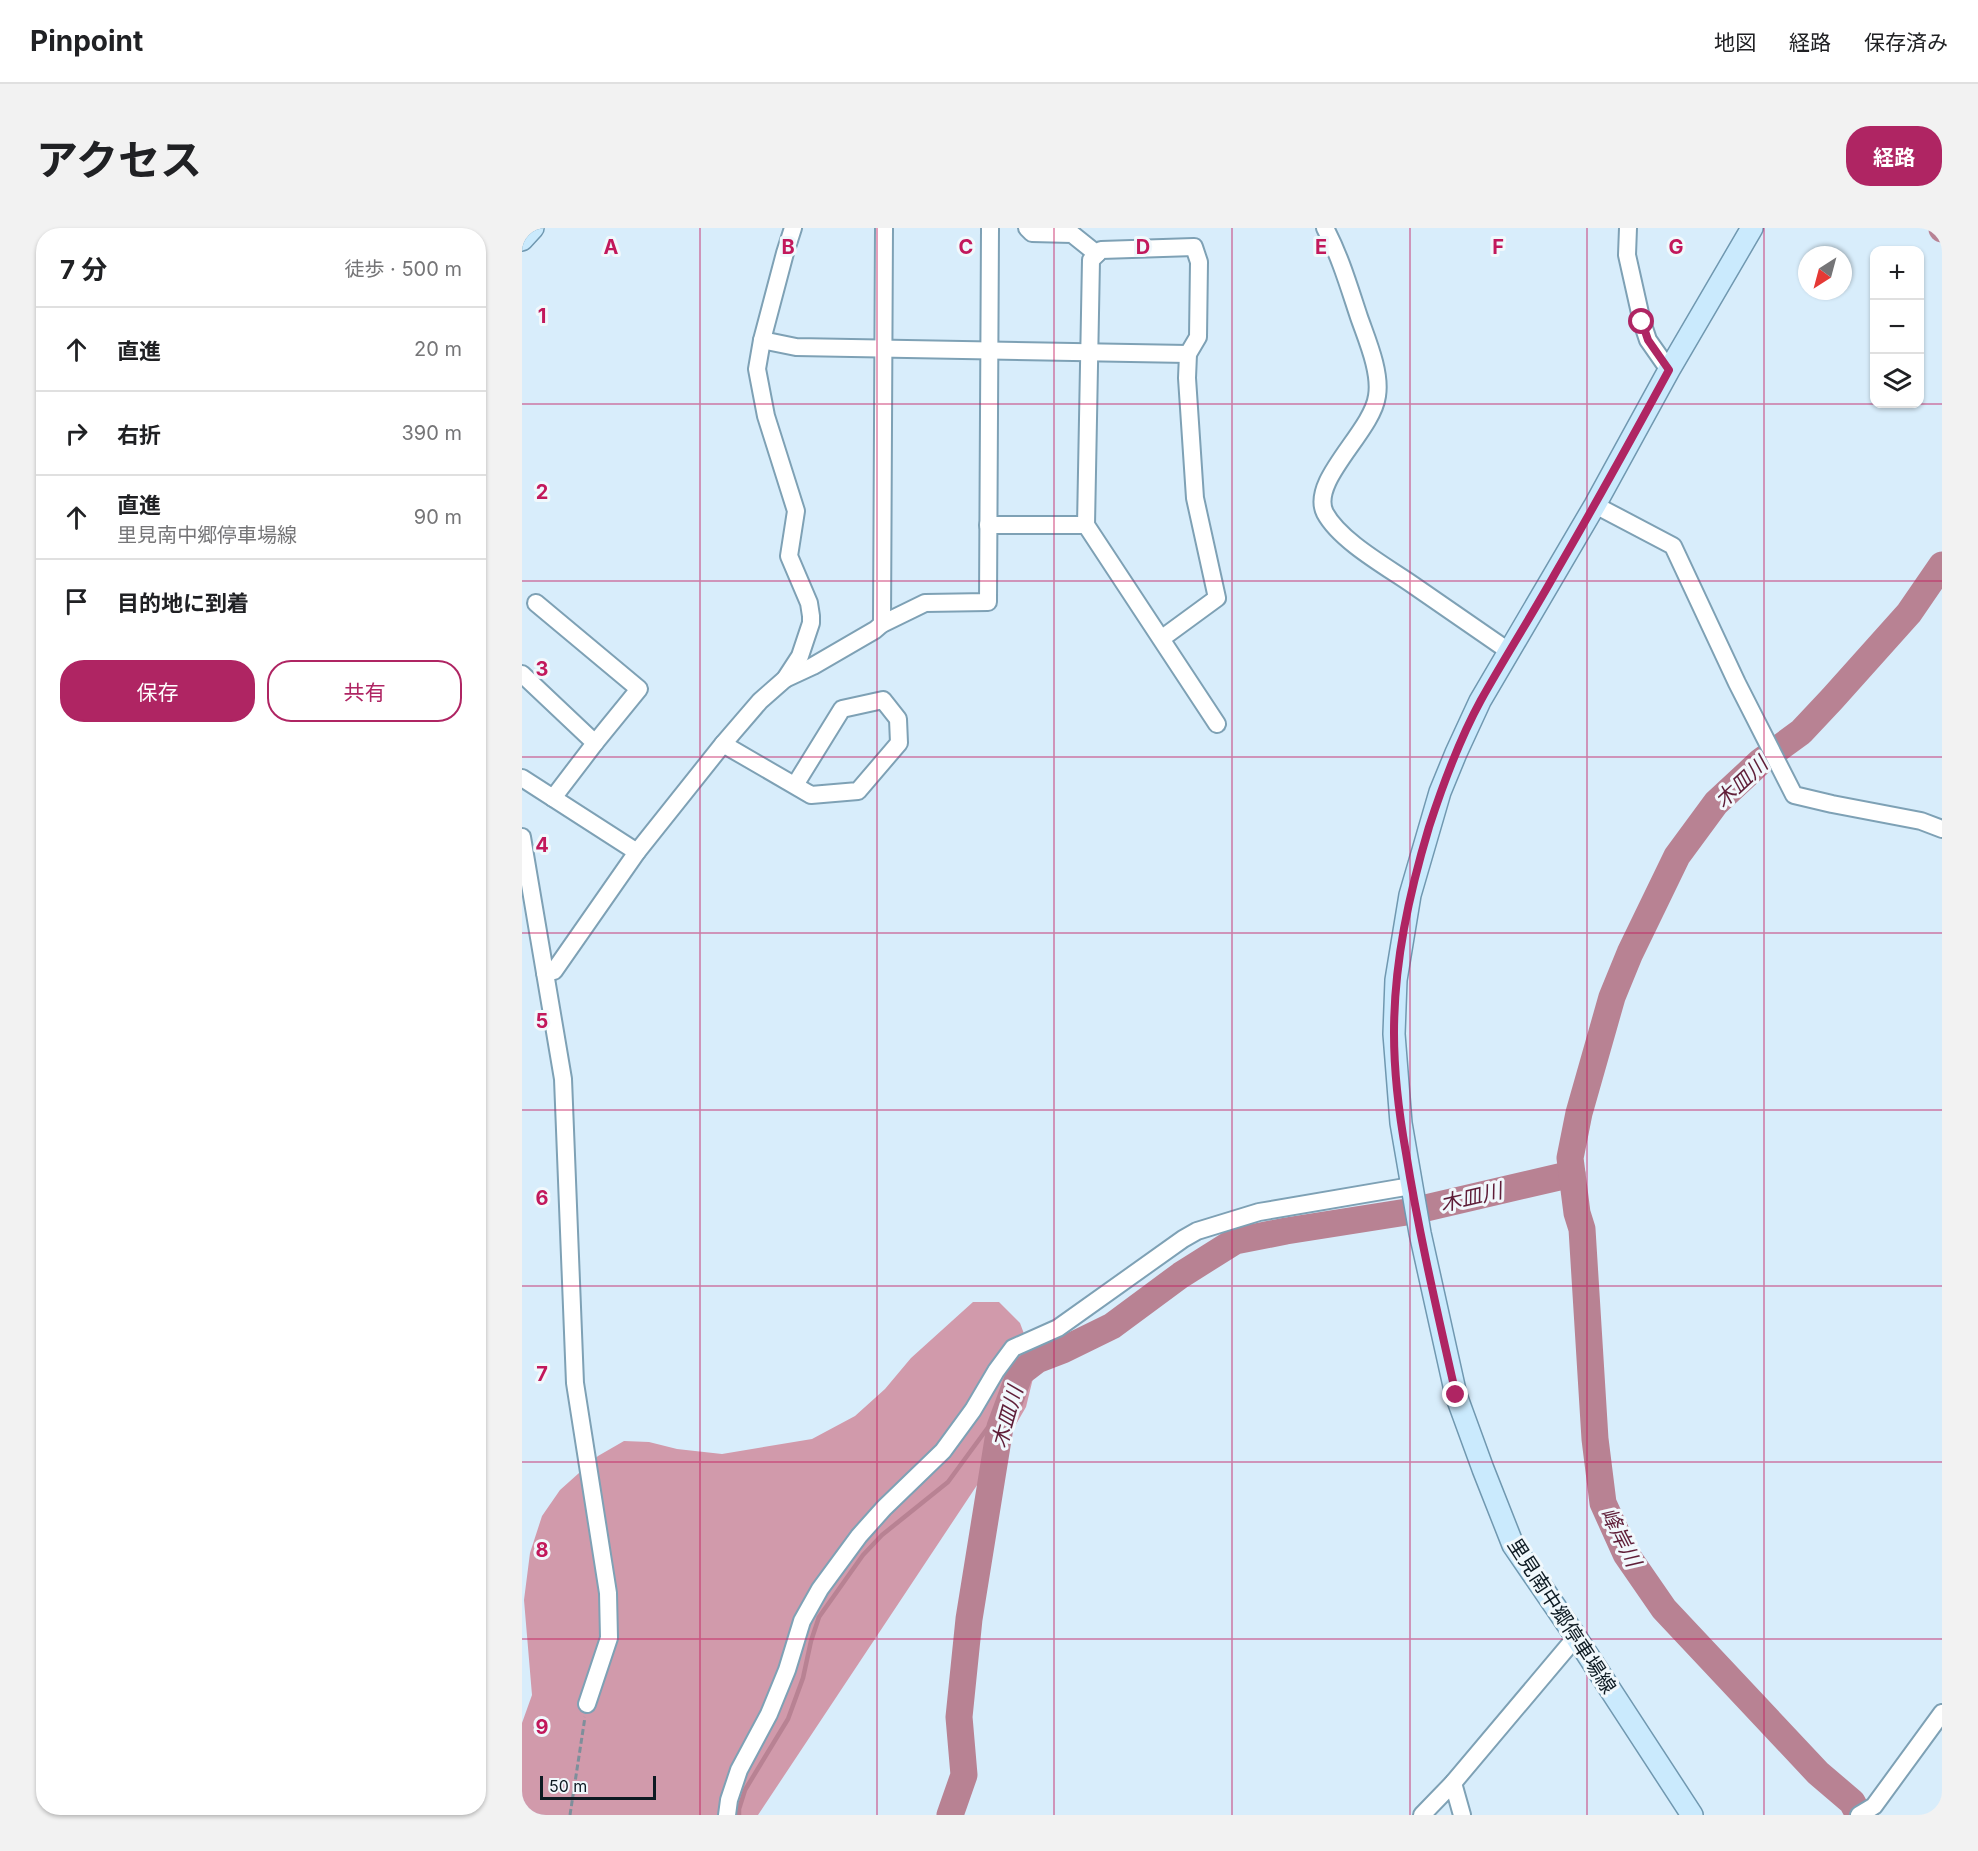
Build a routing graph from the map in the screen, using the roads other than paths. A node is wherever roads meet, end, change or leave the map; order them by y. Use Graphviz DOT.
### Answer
graph roads {
  1 [pos="533,228"];
  2 [pos="793,228"];
  3 [pos="884,228"];
  4 [pos="990,228"];
  5 [pos="1027,228"];
  6 [pos="1325,228"];
  7 [pos="1628,228"];
  8 [pos="1752,228"];
  9 [pos="522,240"];
  10 [pos="1097,254"];
  11 [pos="762,340"];
  12 [pos="883,348"];
  13 [pos="989,350"];
  14 [pos="1089,352"];
  15 [pos="1188,354"];
  16 [pos="1669,370"];
  17 [pos="1595,505"];
  18 [pos="988,525"];
  19 [pos="1086,525"];
  20 [pos="536,603"];
  21 [pos="882,624"];
  22 [pos="1161,639"];
  23 [pos="1510,652"];
  24 [pos="522,674"];
  25 [pos="785,679"];
  26 [pos="1217,724"];
  27 [pos="596,743"];
  28 [pos="723,744"];
  29 [pos="522,778"];
  30 [pos="795,785"];
  31 [pos="553,798"];
  32 [pos="1942,829"];
  33 [pos="522,837"];
  34 [pos="637,852"];
  35 [pos="525,876"];
  36 [pos="545,973"];
  37 [pos="1412,1189"];
  38 [pos="1576,1637"];
  39 [pos="587,1704"];
  40 [pos="1942,1713"];
  41 [pos="1453,1783"];
  42 [pos="727,1815"];
  43 [pos="1422,1815"];
  44 [pos="1462,1815"];
  45 [pos="1692,1815"];
  46 [pos="1859,1815"];
  1 -- 9 [label="main road"];
  2 -- 11 [label="street"];
  3 -- 12 [label="street"];
  4 -- 13 [label="street"];
  5 -- 10 [label="street"];
  6 -- 23 [label="street"];
  7 -- 16 [label="street"];
  8 -- 16 [label="main road, 里見南中郷停車場線"];
  10 -- 14 [label="street"];
  10 -- 15 [label="street"];
  11 -- 12 [label="street"];
  11 -- 25 [label="street"];
  12 -- 13 [label="street"];
  12 -- 21 [label="street"];
  13 -- 14 [label="street"];
  13 -- 18 [label="street"];
  14 -- 15 [label="street"];
  14 -- 19 [label="street"];
  15 -- 22 [label="street"];
  16 -- 17 [label="main road, 里見南中郷停車場線"];
  17 -- 23 [label="main road, 里見南中郷停車場線"];
  17 -- 32 [label="street"];
  18 -- 19 [label="street"];
  18 -- 21 [label="street"];
  19 -- 22 [label="street"];
  20 -- 27 [label="street"];
  21 -- 25 [label="street"];
  22 -- 26 [label="street"];
  23 -- 37 [label="main road, 里見南中郷停車場線"];
  24 -- 27 [label="street"];
  25 -- 28 [label="street"];
  27 -- 31 [label="street"];
  28 -- 30 [label="street"];
  28 -- 34 [label="street"];
  29 -- 31 [label="street"];
  30 -- 30 [label="street"];
  31 -- 34 [label="street"];
  33 -- 35 [label="street"];
  34 -- 36 [label="street"];
  35 -- 36 [label="street"];
  36 -- 39 [label="street"];
  37 -- 38 [label="main road, 里見南中郷停車場線"];
  37 -- 42 [label="street"];
  38 -- 41 [label="street"];
  38 -- 45 [label="main road, 里見南中郷停車場線"];
  40 -- 46 [label="street"];
  41 -- 43 [label="street"];
  41 -- 44 [label="street"];
}
